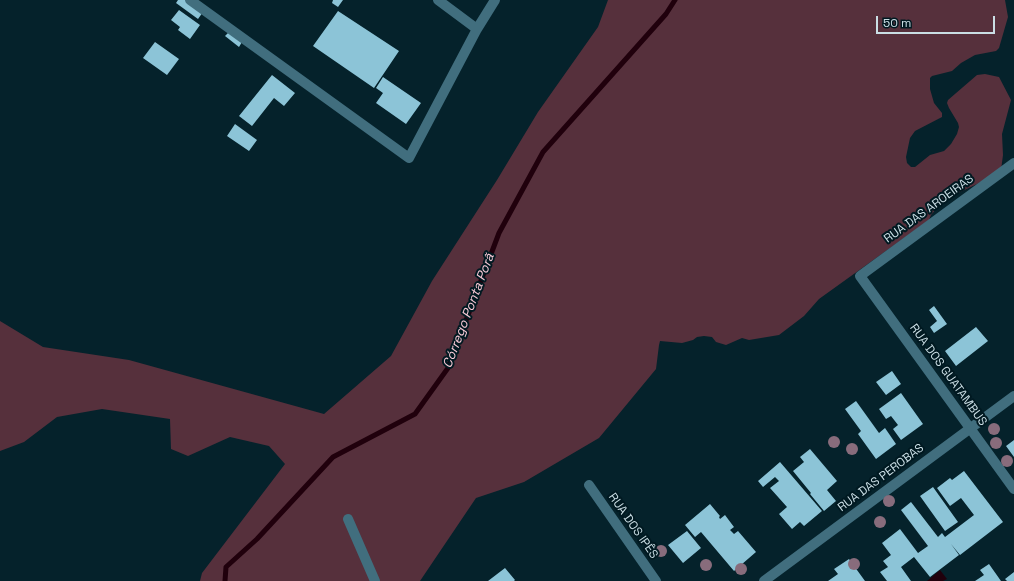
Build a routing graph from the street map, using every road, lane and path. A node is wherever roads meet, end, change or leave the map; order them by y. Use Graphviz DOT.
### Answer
graph roads {
  1 [pos="190,0"];
  2 [pos="438,0"];
  3 [pos="495,0"];
  4 [pos="477,29"];
  5 [pos="1014,162"];
  6 [pos="860,276"];
  7 [pos="1014,396"];
  8 [pos="970,428"];
  9 [pos="589,485"];
  10 [pos="1014,489"];
  11 [pos="348,519"];
  12 [pos="375,581"];
  13 [pos="656,581"];
  14 [pos="764,581"];
  1 -- 4 [label="street"];
  2 -- 4 [label="street"];
  3 -- 4 [label="street"];
  5 -- 6 [label="street, RUA DAS AROEIRAS"];
  6 -- 8 [label="street, RUA DOS GUATAMBUS"];
  7 -- 8 [label="street, RUA DAS PEROBAS"];
  8 -- 10 [label="street, RUA DOS GUATAMBUS"];
  8 -- 14 [label="street, RUA DAS PEROBAS"];
  9 -- 13 [label="street, RUA DOS IPÊS"];
  11 -- 12 [label="street"];
}
